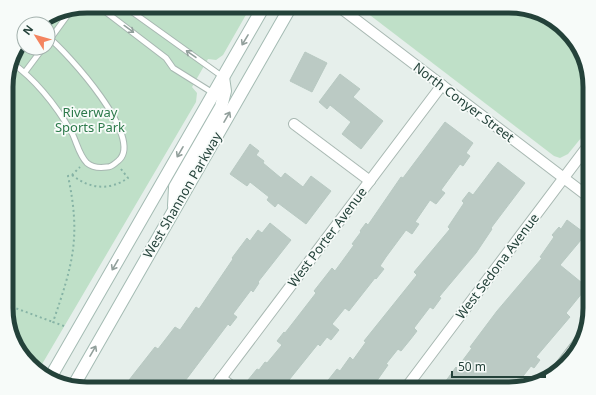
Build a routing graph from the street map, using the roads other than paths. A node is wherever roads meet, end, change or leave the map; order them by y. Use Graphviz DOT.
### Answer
graph roads {
  1 [pos="107,13"];
  2 [pos="134,13"];
  3 [pos="260,13"];
  4 [pos="287,13"];
  5 [pos="347,13"];
  6 [pos="66,17"];
  7 [pos="56,30"];
  8 [pos="56,46"];
  9 [pos="37,56"];
  10 [pos="17,66"];
  11 [pos="25,72"];
  12 [pos="223,76"];
  13 [pos="442,85"];
  14 [pos="213,93"];
  15 [pos="294,124"];
  16 [pos="583,151"];
  17 [pos="563,178"];
  18 [pos="370,181"];
  19 [pos="583,193"];
  20 [pos="174,208"];
  21 [pos="53,373"];
  22 [pos="221,378"];
  23 [pos="76,381"];
  24 [pos="218,382"];
  25 [pos="226,382"];
  26 [pos="410,382"];
  1 -- 14 [label="lane, one-way"];
  12 -- 2 [label="lane, one-way"];
  3 -- 12 [label="street, West Shannon Parkway, one-way"];
  20 -- 4 [label="street, West Shannon Parkway, one-way"];
  5 -- 13 [label="street, North Conyer Street"];
  6 -- 7 [label="lane"];
  8 -- 11 [label="lane"];
  9 -- 11 [label="lane"];
  10 -- 11 [label="lane"];
  12 -- 14 [label="street, West Shannon Parkway"];
  12 -- 20 [label="street"];
  13 -- 17 [label="street, North Conyer Street"];
  13 -- 18 [label="street, West Porter Avenue"];
  14 -- 21 [label="street, West Shannon Parkway, one-way"];
  15 -- 18 [label="street"];
  16 -- 17 [label="street, West Sedona Avenue"];
  17 -- 19 [label="street, North Conyer Street"];
  17 -- 26 [label="street, West Sedona Avenue"];
  18 -- 22 [label="street, West Porter Avenue"];
  23 -- 20 [label="street, West Shannon Parkway, one-way"];
  22 -- 24 [label="street, West Porter Avenue"];
  22 -- 25 [label="street"];
}
